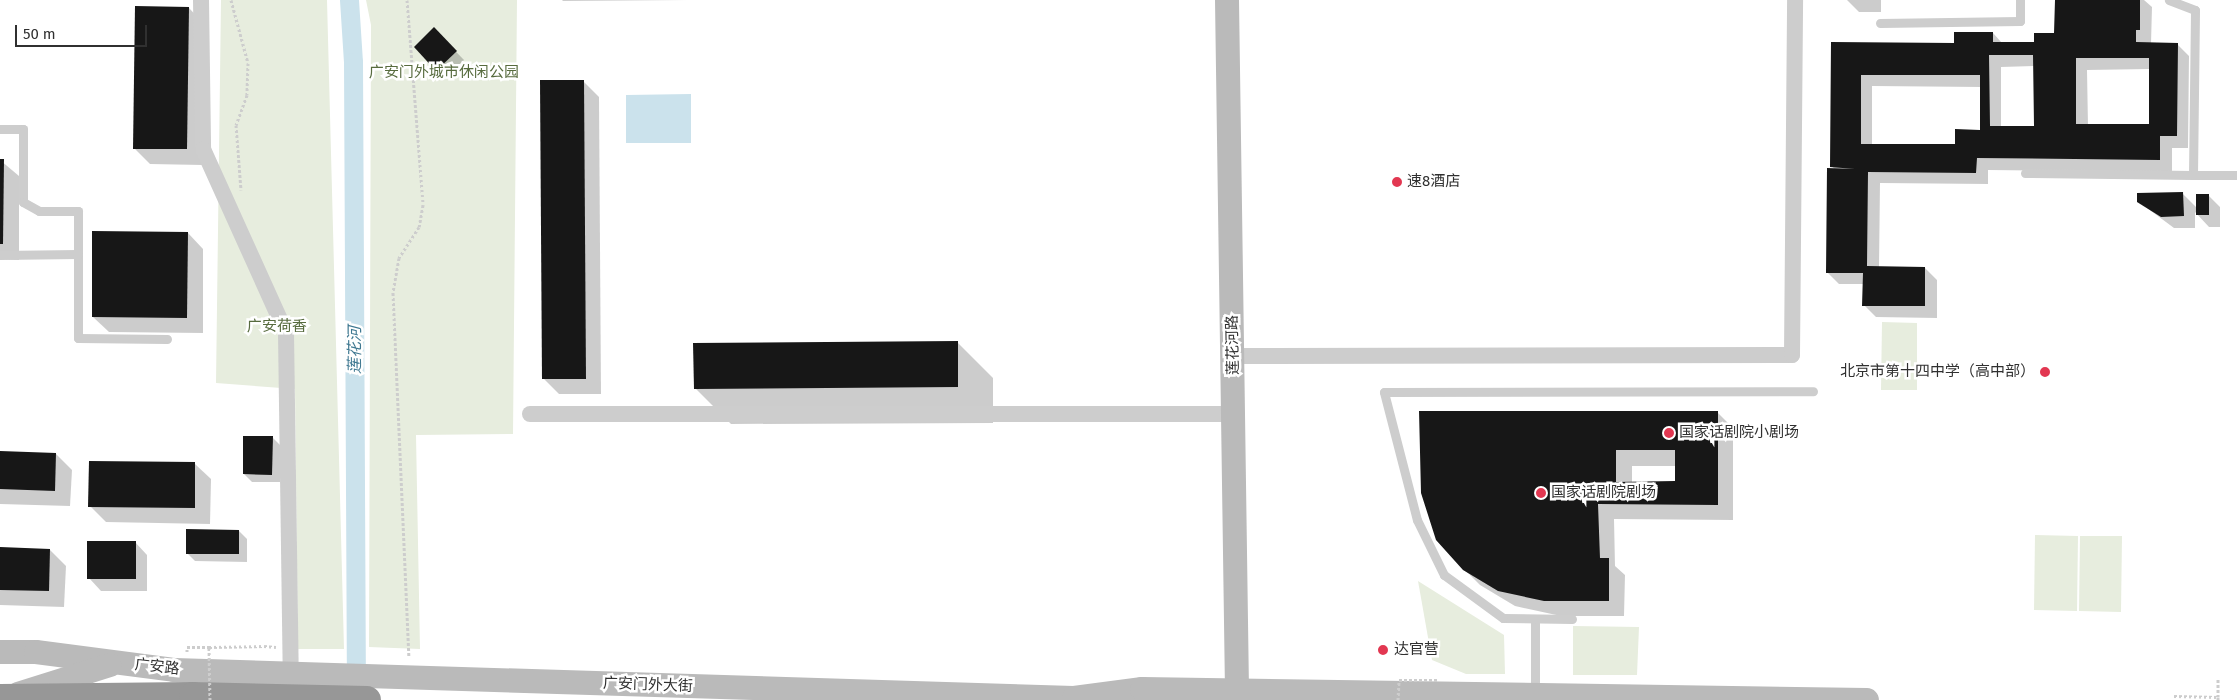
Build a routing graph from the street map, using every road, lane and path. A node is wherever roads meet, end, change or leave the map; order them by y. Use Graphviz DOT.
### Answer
graph roads {
  1 [pos="201,0"];
  2 [pos="230,0"];
  3 [pos="407,0"];
  4 [pos="1226,0"];
  5 [pos="1795,0"];
  6 [pos="2020,0"];
  7 [pos="2169,0"];
  8 [pos="1880,23"];
  9 [pos="0,129"];
  10 [pos="2025,172"];
  11 [pos="2193,175"];
  12 [pos="2237,175"];
  13 [pos="237,225"];
  14 [pos="78,254"];
  15 [pos="0,255"];
  16 [pos="167,339"];
  17 [pos="1234,356"];
  18 [pos="1813,391"];
  19 [pos="530,414"];
  20 [pos="1233,414"];
  21 [pos="1535,618"];
  22 [pos="1572,619"];
  23 [pos="264,646"];
  24 [pos="0,652"];
  25 [pos="116,662"];
  26 [pos="174,670"];
  27 [pos="291,674"];
  28 [pos="399,677"];
  29 [pos="2218,678"];
  30 [pos="1439,680"];
  31 [pos="312,686"];
  32 [pos="1237,691"];
  33 [pos="1536,695"];
  34 [pos="2174,696"];
  35 [pos="3,698"];
  36 [pos="201,698"];
  37 [pos="2218,698"];
  38 [pos="367,700"];
  39 [pos="1398,700"];
  40 [pos="1867,700"];
  1 -- 13 [label="street"];
  2 -- 13 [label="path"];
  3 -- 28 [label="path"];
  4 -- 17 [label="street, 莲花河路"];
  5 -- 17 [label="street"];
  6 -- 8 [label="lane"];
  7 -- 11 [label="lane"];
  9 -- 14 [label="lane"];
  10 -- 11 [label="lane"];
  11 -- 12 [label="lane"];
  13 -- 27 [label="street"];
  14 -- 15 [label="lane"];
  14 -- 16 [label="lane"];
  17 -- 20 [label="street, 莲花河路"];
  18 -- 21 [label="lane"];
  19 -- 20 [label="street"];
  20 -- 32 [label="street, 莲花河路"];
  21 -- 22 [label="lane"];
  21 -- 33 [label="lane"];
  23 -- 36 [label="path, bridge"];
  24 -- 25 [label="street, 广安路"];
  25 -- 26 [label="street, 广安路"];
  25 -- 35 [label="street"];
  26 -- 27 [label="street, 广安路"];
  26 -- 36 [label="street"];
  27 -- 31 [label="street, 广安路"];
  28 -- 31 [label="street, 广安门外大街"];
  28 -- 32 [label="street, 广安门外大街"];
  29 -- 37 [label="path"];
  30 -- 39 [label="path, bridge"];
  31 -- 36 [label="highway"];
  31 -- 38 [label="highway"];
  32 -- 33 [label="street, 广安门外大街"];
  33 -- 40 [label="street, 广安门外大街"];
  34 -- 37 [label="path"];
  35 -- 36 [label="highway"];
}
